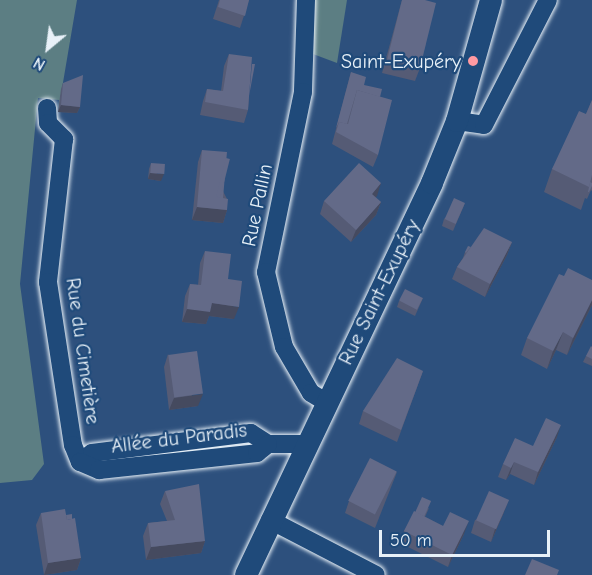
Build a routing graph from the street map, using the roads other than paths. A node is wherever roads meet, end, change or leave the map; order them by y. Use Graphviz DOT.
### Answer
graph roads {
  1 [pos="306,0"];
  2 [pos="491,0"];
  3 [pos="548,0"];
  4 [pos="47,108"];
  5 [pos="457,121"];
  6 [pos="326,402"];
  7 [pos="306,444"];
  8 [pos="80,462"];
  9 [pos="270,520"];
  10 [pos="246,575"];
  11 [pos="376,575"];
  1 -- 6 [label="street, Rue Pallin"];
  2 -- 5 [label="street, Rue Saint-Exupéry"];
  3 -- 5 [label="street"];
  4 -- 8 [label="street, Rue du Cimetière"];
  5 -- 6 [label="street, Rue Saint-Exupéry"];
  6 -- 7 [label="street, Rue Saint-Exupéry"];
  7 -- 8 [label="street, Allée du Paradis"];
  7 -- 9 [label="street, Rue Saint-Exupéry"];
  9 -- 10 [label="street, Rue Saint-Exupéry"];
  9 -- 11 [label="street"];
}
